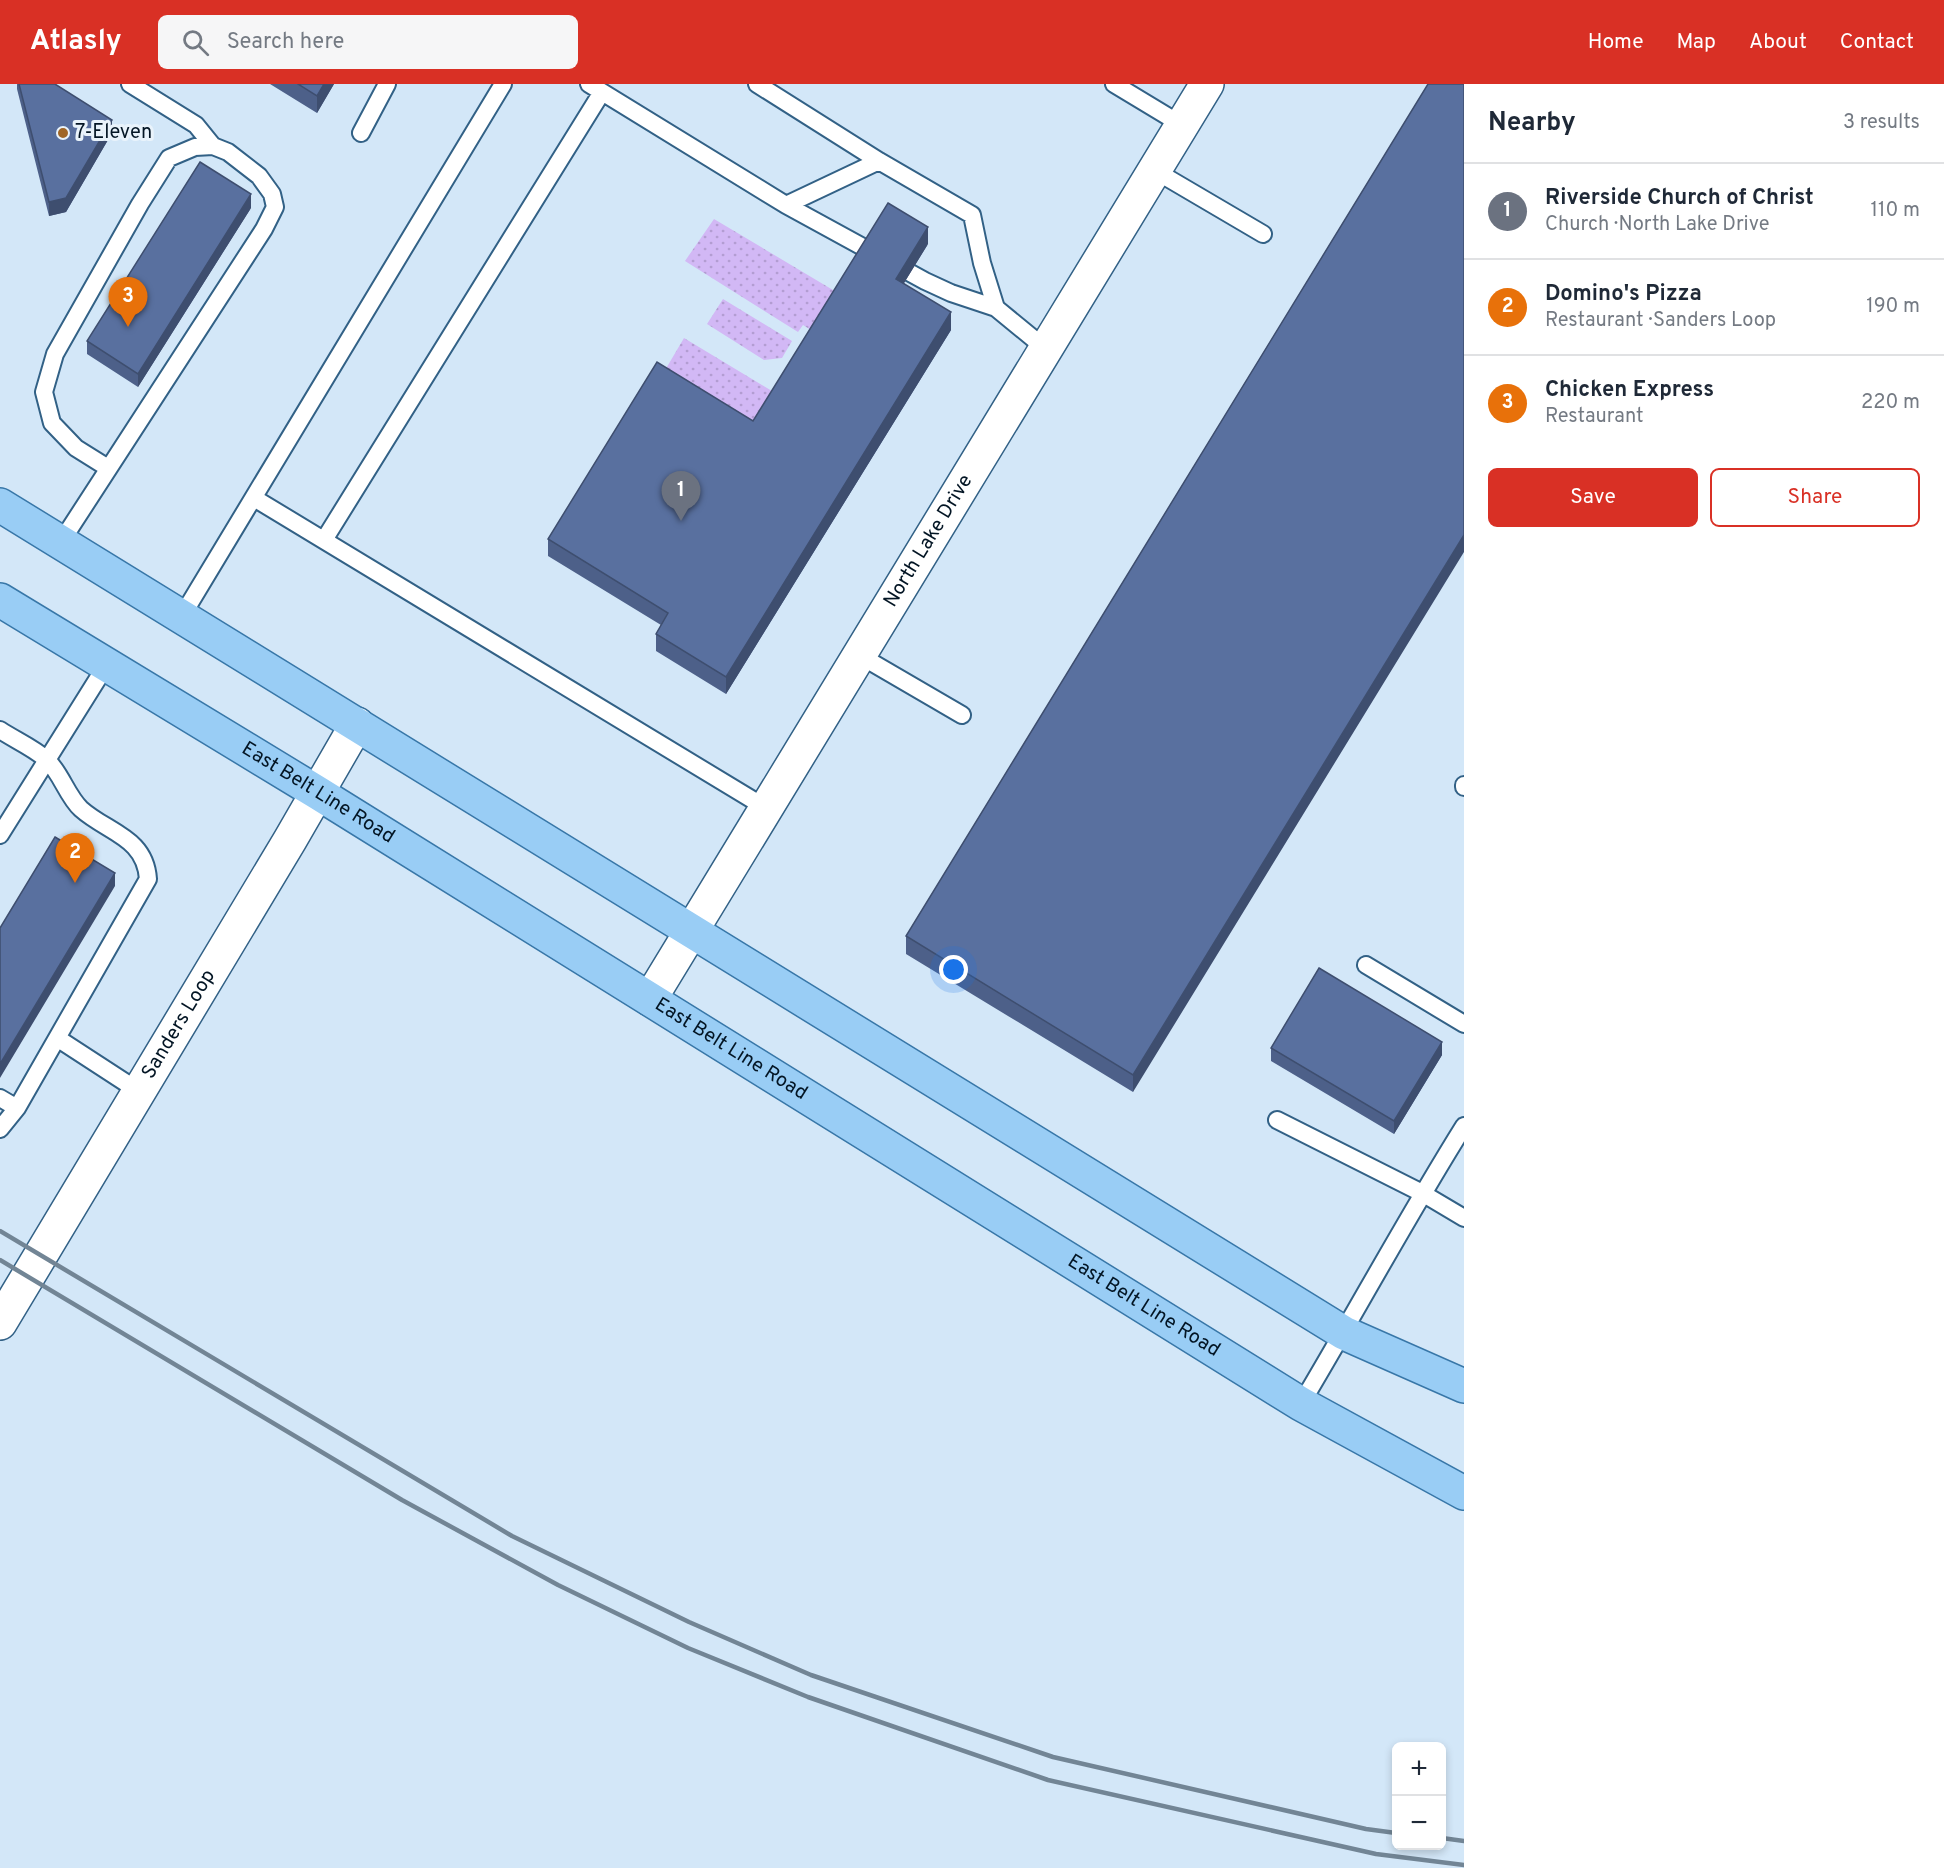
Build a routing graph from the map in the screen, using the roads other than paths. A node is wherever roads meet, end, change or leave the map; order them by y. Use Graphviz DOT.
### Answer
graph roads {
  1 [pos="130,84"];
  2 [pos="387,84"];
  3 [pos="503,84"];
  4 [pos="757,84"];
  5 [pos="1114,84"];
  6 [pos="1207,84"];
  7 [pos="595,88"];
  8 [pos="1182,125"];
  9 [pos="361,133"];
  10 [pos="213,146"];
  11 [pos="879,161"];
  12 [pos="1154,171"];
  13 [pos="786,205"];
  14 [pos="1263,234"];
  15 [pos="996,308"];
  16 [pos="1046,349"];
  17 [pos="108,468"];
  18 [pos="254,498"];
  19 [pos="0,505"];
  20 [pos="324,540"];
  21 [pos="61,542"];
  22 [pos="0,600"];
  23 [pos="182,616"];
  24 [pos="859,655"];
  25 [pos="106,664"];
  26 [pos="962,715"];
  27 [pos="357,724"];
  28 [pos="0,730"];
  29 [pos="47,760"];
  30 [pos="318,793"];
  31 [pos="766,808"];
  32 [pos="0,835"];
  33 [pos="691,932"];
  34 [pos="1366,965"];
  35 [pos="650,999"];
  36 [pos="1464,1024"];
  37 [pos="57,1038"];
  38 [pos="140,1092"];
  39 [pos="0,1098"];
  40 [pos="17,1108"];
  41 [pos="1277,1120"];
  42 [pos="1464,1126"];
  43 [pos="0,1129"];
  44 [pos="1422,1193"];
  45 [pos="1464,1218"];
  46 [pos="0,1323"];
  47 [pos="1344,1333"];
  48 [pos="1464,1386"];
  49 [pos="1301,1404"];
  50 [pos="1464,1493"];
  1 -- 10 [label="lane"];
  2 -- 9 [label="lane"];
  3 -- 18 [label="lane"];
  4 -- 11 [label="lane"];
  5 -- 8 [label="lane"];
  6 -- 8 [label="street, North Lake Drive"];
  7 -- 13 [label="lane"];
  7 -- 20 [label="lane"];
  8 -- 12 [label="street, North Lake Drive"];
  10 -- 17 [label="lane"];
  10 -- 17 [label="lane"];
  11 -- 13 [label="lane"];
  11 -- 15 [label="lane"];
  12 -- 14 [label="lane"];
  12 -- 16 [label="street, North Lake Drive"];
  13 -- 15 [label="lane"];
  15 -- 16 [label="lane"];
  16 -- 24 [label="street, North Lake Drive"];
  17 -- 21 [label="lane"];
  18 -- 20 [label="lane"];
  18 -- 23 [label="lane"];
  19 -- 21 [label="main road"];
  20 -- 31 [label="lane"];
  21 -- 23 [label="main road"];
  22 -- 25 [label="main road, East Belt Line Road"];
  23 -- 27 [label="main road"];
  24 -- 26 [label="lane"];
  24 -- 31 [label="street, North Lake Drive"];
  25 -- 29 [label="lane"];
  25 -- 30 [label="main road, East Belt Line Road"];
  27 -- 30 [label="street, Sanders Loop"];
  27 -- 33 [label="main road"];
  28 -- 29 [label="lane"];
  29 -- 32 [label="lane"];
  29 -- 37 [label="lane"];
  30 -- 35 [label="main road, East Belt Line Road"];
  30 -- 38 [label="street, Sanders Loop"];
  31 -- 33 [label="street, North Lake Drive"];
  33 -- 35 [label="street, North Lake Drive"];
  33 -- 47 [label="main road"];
  34 -- 36 [label="lane"];
  35 -- 49 [label="main road, East Belt Line Road"];
  37 -- 38 [label="lane"];
  37 -- 40 [label="lane"];
  38 -- 46 [label="street, Sanders Loop"];
  39 -- 40 [label="lane"];
  40 -- 43 [label="lane"];
  41 -- 44 [label="lane"];
  42 -- 44 [label="lane"];
  44 -- 45 [label="lane"];
  44 -- 47 [label="lane"];
  47 -- 48 [label="main road"];
  47 -- 49 [label="lane"];
  49 -- 50 [label="main road, East Belt Line Road"];
}
